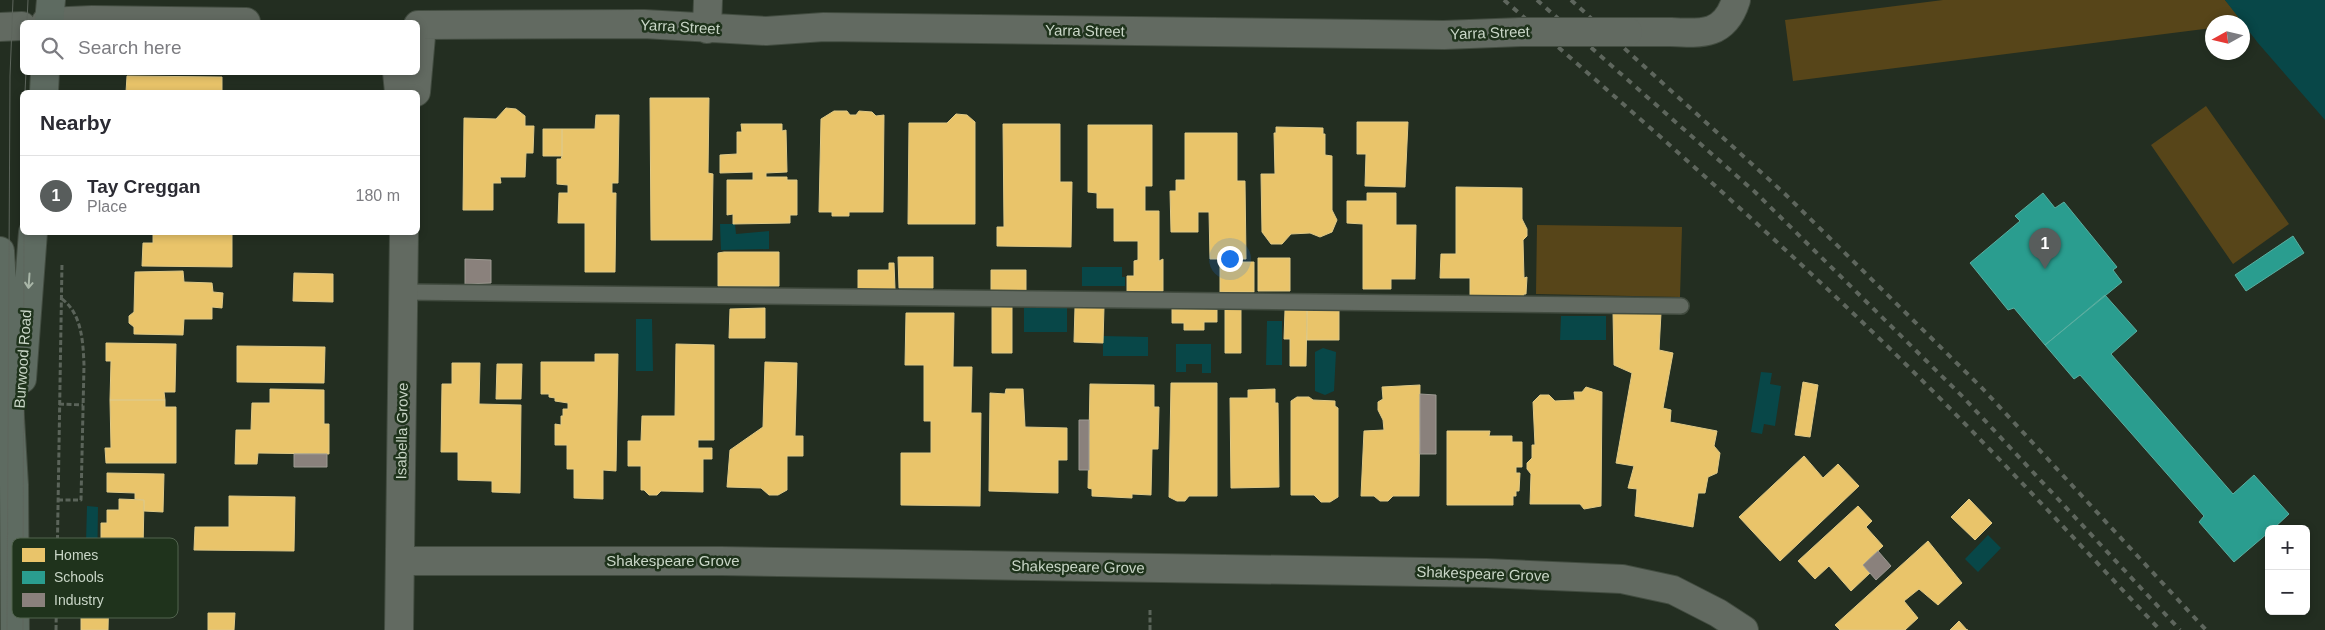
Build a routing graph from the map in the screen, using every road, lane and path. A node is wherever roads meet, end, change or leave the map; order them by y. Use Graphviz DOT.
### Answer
graph roads {
  1 [pos="51,0"];
  2 [pos="708,0"];
  3 [pos="1736,0"];
  4 [pos="48,20"];
  5 [pos="420,25"];
  6 [pos="20,26"];
  7 [pos="0,27"];
  8 [pos="707,28"];
  9 [pos="45,75"];
  10 [pos="397,75"];
  11 [pos="417,75"];
  12 [pos="44,90"];
  13 [pos="399,90"];
  14 [pos="416,90"];
  15 [pos="33,235"];
  16 [pos="404,235"];
  17 [pos="0,251"];
  18 [pos="62,261"];
  19 [pos="404,292"];
  20 [pos="61,299"];
  21 [pos="1681,306"];
  22 [pos="59,404"];
  23 [pos="83,405"];
  24 [pos="14,485"];
  25 [pos="58,500"];
  26 [pos="14,538"];
  27 [pos="57,538"];
  28 [pos="400,561"];
  29 [pos="1150,610"];
  30 [pos="399,630"];
  31 [pos="1150,630"];
  32 [pos="1744,630"];
  1 -- 4 [label="main road"];
  2 -- 8 [label="street"];
  3 -- 8 [label="street, Yarra Street, bridge"];
  5 -- 8 [label="street, Yarra Street"];
  6 -- 7 [label="street"];
  9 -- 12 [label="main road"];
  10 -- 13 [label="street"];
  11 -- 14 [label="street"];
  15 -- 24 [label="main road, Burwood Road, one-way"];
  16 -- 19 [label="street, Isabella Grove"];
  17 -- 24 [label="main road, Burwood Road"];
  18 -- 20 [label="path"];
  19 -- 21 [label="lane"];
  19 -- 28 [label="street, Isabella Grove"];
  20 -- 22 [label="path"];
  20 -- 23 [label="path"];
  22 -- 23 [label="path"];
  22 -- 25 [label="path"];
  23 -- 25 [label="path"];
  24 -- 26 [label="main road, Burwood Road"];
  25 -- 27 [label="path"];
  28 -- 30 [label="street, Isabella Grove"];
  28 -- 32 [label="street, Shakespeare Grove"];
  29 -- 31 [label="path"];
}
